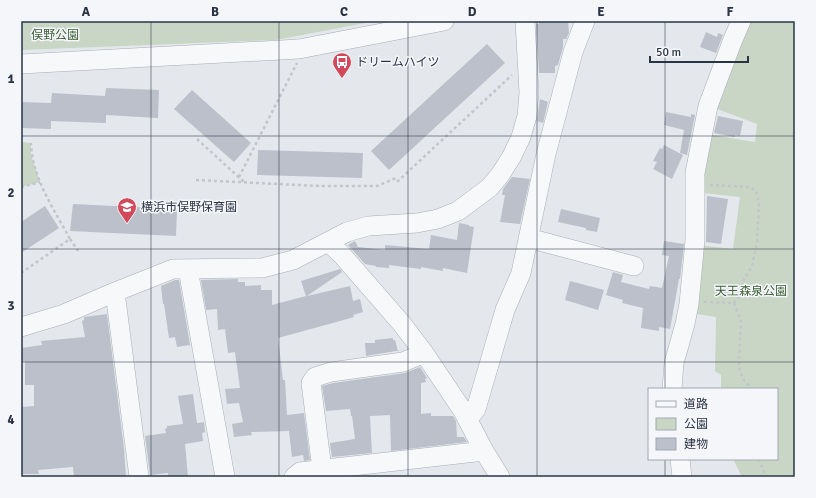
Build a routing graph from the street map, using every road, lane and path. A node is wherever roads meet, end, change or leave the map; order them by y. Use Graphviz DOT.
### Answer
graph roads {
  1 [pos="444,21"];
  2 [pos="525,21"];
  3 [pos="585,21"];
  4 [pos="741,21"];
  5 [pos="300,58"];
  6 [pos="527,61"];
  7 [pos="21,64"];
  8 [pos="197,139"];
  9 [pos="31,143"];
  10 [pos="240,177"];
  11 [pos="196,180"];
  12 [pos="40,182"];
  13 [pos="245,182"];
  14 [pos="694,184"];
  15 [pos="21,187"];
  16 [pos="528,238"];
  17 [pos="70,239"];
  18 [pos="328,242"];
  19 [pos="78,251"];
  20 [pos="634,266"];
  21 [pos="188,269"];
  22 [pos="21,273"];
  23 [pos="115,292"];
  24 [pos="690,301"];
  25 [pos="734,303"];
  26 [pos="21,327"];
  27 [pos="424,353"];
  28 [pos="672,388"];
  29 [pos="751,388"];
  30 [pos="468,419"];
  31 [pos="484,451"];
  32 [pos="680,460"];
  33 [pos="758,460"];
  34 [pos="322,470"];
  35 [pos="363,471"];
  36 [pos="139,477"];
  37 [pos="225,477"];
  38 [pos="294,477"];
  39 [pos="500,477"];
  40 [pos="682,477"];
  41 [pos="766,477"];
  1 -- 7 [label="street"];
  2 -- 6 [label="street"];
  3 -- 16 [label="street"];
  4 -- 14 [label="street"];
  5 -- 10 [label="path"];
  6 -- 13 [label="path"];
  6 -- 18 [label="street"];
  8 -- 10 [label="path"];
  9 -- 12 [label="path"];
  10 -- 13 [label="path"];
  11 -- 13 [label="path"];
  12 -- 15 [label="path"];
  12 -- 17 [label="path"];
  14 -- 24 [label="street"];
  14 -- 25 [label="path"];
  16 -- 20 [label="street"];
  16 -- 30 [label="street"];
  17 -- 19 [label="path"];
  17 -- 22 [label="path"];
  18 -- 21 [label="street"];
  18 -- 27 [label="street"];
  21 -- 23 [label="street"];
  21 -- 37 [label="street"];
  23 -- 26 [label="street"];
  23 -- 36 [label="street"];
  24 -- 25 [label="path"];
  24 -- 28 [label="street"];
  25 -- 29 [label="path"];
  27 -- 30 [label="street"];
  27 -- 34 [label="street"];
  30 -- 31 [label="street"];
  31 -- 35 [label="street"];
  31 -- 39 [label="street"];
  32 -- 40 [label="street"];
  33 -- 41 [label="path"];
  34 -- 35 [label="street"];
  34 -- 38 [label="street"];
}
